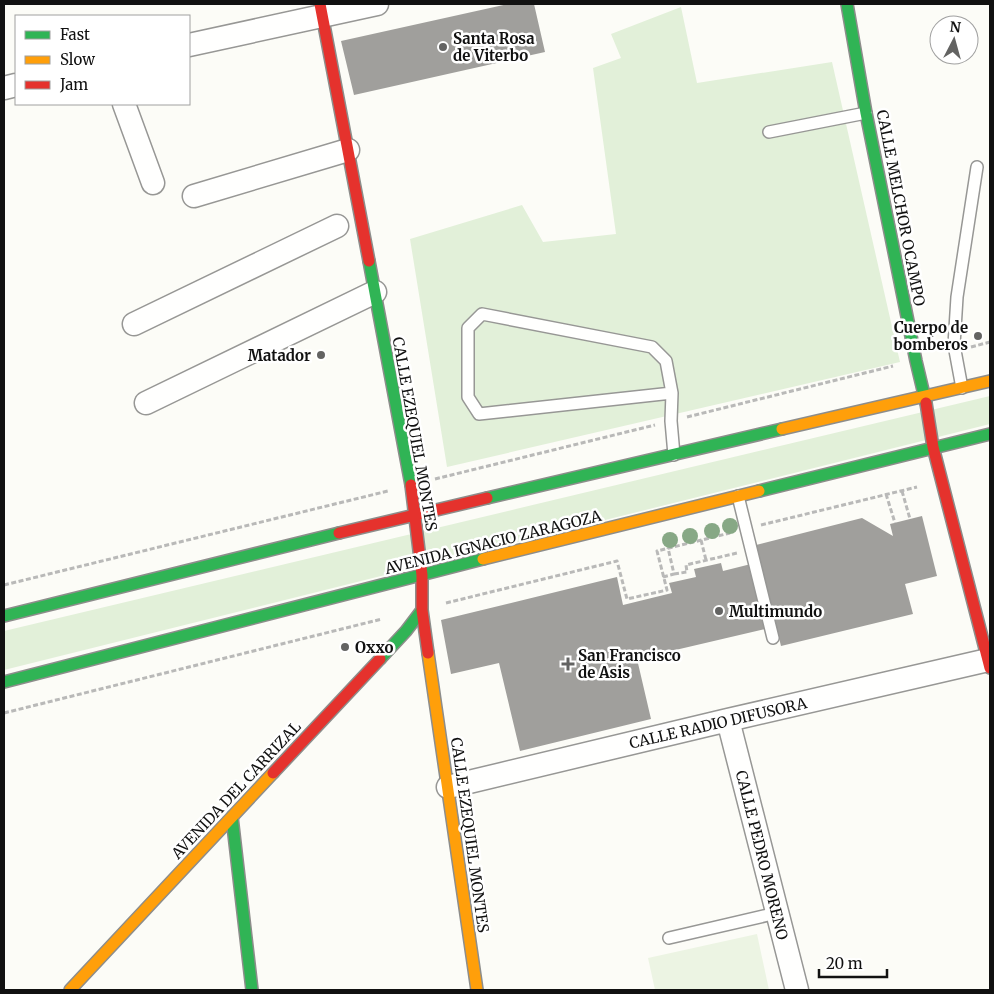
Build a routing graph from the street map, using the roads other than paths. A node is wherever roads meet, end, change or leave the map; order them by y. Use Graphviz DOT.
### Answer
graph roads {
  1 [pos="377,4"];
  2 [pos="847,4"];
  3 [pos="322,10"];
  4 [pos="190,45"];
  5 [pos="124,105"];
  6 [pos="866,113"];
  7 [pos="769,132"];
  8 [pos="348,150"];
  9 [pos="977,167"];
  10 [pos="153,182"];
  11 [pos="194,196"];
  12 [pos="337,226"];
  13 [pos="375,292"];
  14 [pos="134,324"];
  15 [pos="990,381"];
  16 [pos="962,388"];
  17 [pos="672,393"];
  18 [pos="925,396"];
  19 [pos="146,403"];
  20 [pos="990,434"];
  21 [pos="934,447"];
  22 [pos="674,455"];
  23 [pos="738,496"];
  24 [pos="414,516"];
  25 [pos="422,575"];
  26 [pos="422,610"];
  27 [pos="4,616"];
  28 [pos="773,638"];
  29 [pos="989,664"];
  30 [pos="4,682"];
  31 [pos="728,720"];
  32 [pos="448,787"];
  33 [pos="232,817"];
  34 [pos="777,913"];
  35 [pos="669,938"];
  36 [pos="70,990"];
  37 [pos="252,990"];
  38 [pos="477,990"];
  39 [pos="796,990"];
  1 -- 3 [label="street"];
  2 -- 6 [label="main road, CALLE MELCHOR OCAMPO"];
  3 -- 4 [label="street"];
  3 -- 8 [label="main road, CALLE EZEQUIEL MONTES"];
  5 -- 10 [label="street"];
  6 -- 7 [label="lane"];
  6 -- 18 [label="main road, CALLE MELCHOR OCAMPO"];
  8 -- 11 [label="street"];
  8 -- 13 [label="main road, CALLE EZEQUIEL MONTES"];
  9 -- 16 [label="lane"];
  12 -- 14 [label="street"];
  13 -- 19 [label="street"];
  13 -- 24 [label="main road, CALLE EZEQUIEL MONTES"];
  15 -- 16 [label="main road"];
  16 -- 18 [label="main road"];
  17 -- 17 [label="lane"];
  17 -- 22 [label="lane"];
  18 -- 21 [label="main road, CALLE MELCHOR OCAMPO"];
  18 -- 22 [label="main road"];
  20 -- 21 [label="main road, AVENIDA IGNACIO ZARAGOZA"];
  21 -- 23 [label="main road, AVENIDA IGNACIO ZARAGOZA"];
  21 -- 29 [label="main road, CALLE MELCHOR OCAMPO"];
  22 -- 24 [label="main road"];
  23 -- 25 [label="main road, AVENIDA IGNACIO ZARAGOZA"];
  23 -- 28 [label="lane"];
  24 -- 25 [label="main road, CALLE EZEQUIEL MONTES"];
  24 -- 27 [label="main road"];
  25 -- 26 [label="main road, CALLE EZEQUIEL MONTES"];
  25 -- 30 [label="main road, AVENIDA IGNACIO ZARAGOZA"];
  26 -- 32 [label="main road, CALLE EZEQUIEL MONTES"];
  26 -- 33 [label="main road, AVENIDA DEL CARRIZAL"];
  29 -- 31 [label="street, CALLE RADIO DIFUSORA"];
  31 -- 32 [label="street, CALLE RADIO DIFUSORA"];
  31 -- 34 [label="street, CALLE PEDRO MORENO"];
  32 -- 38 [label="main road, CALLE EZEQUIEL MONTES"];
  33 -- 36 [label="main road, AVENIDA DEL CARRIZAL"];
  33 -- 37 [label="main road"];
  34 -- 35 [label="lane"];
  34 -- 39 [label="street, CALLE PEDRO MORENO"];
}
